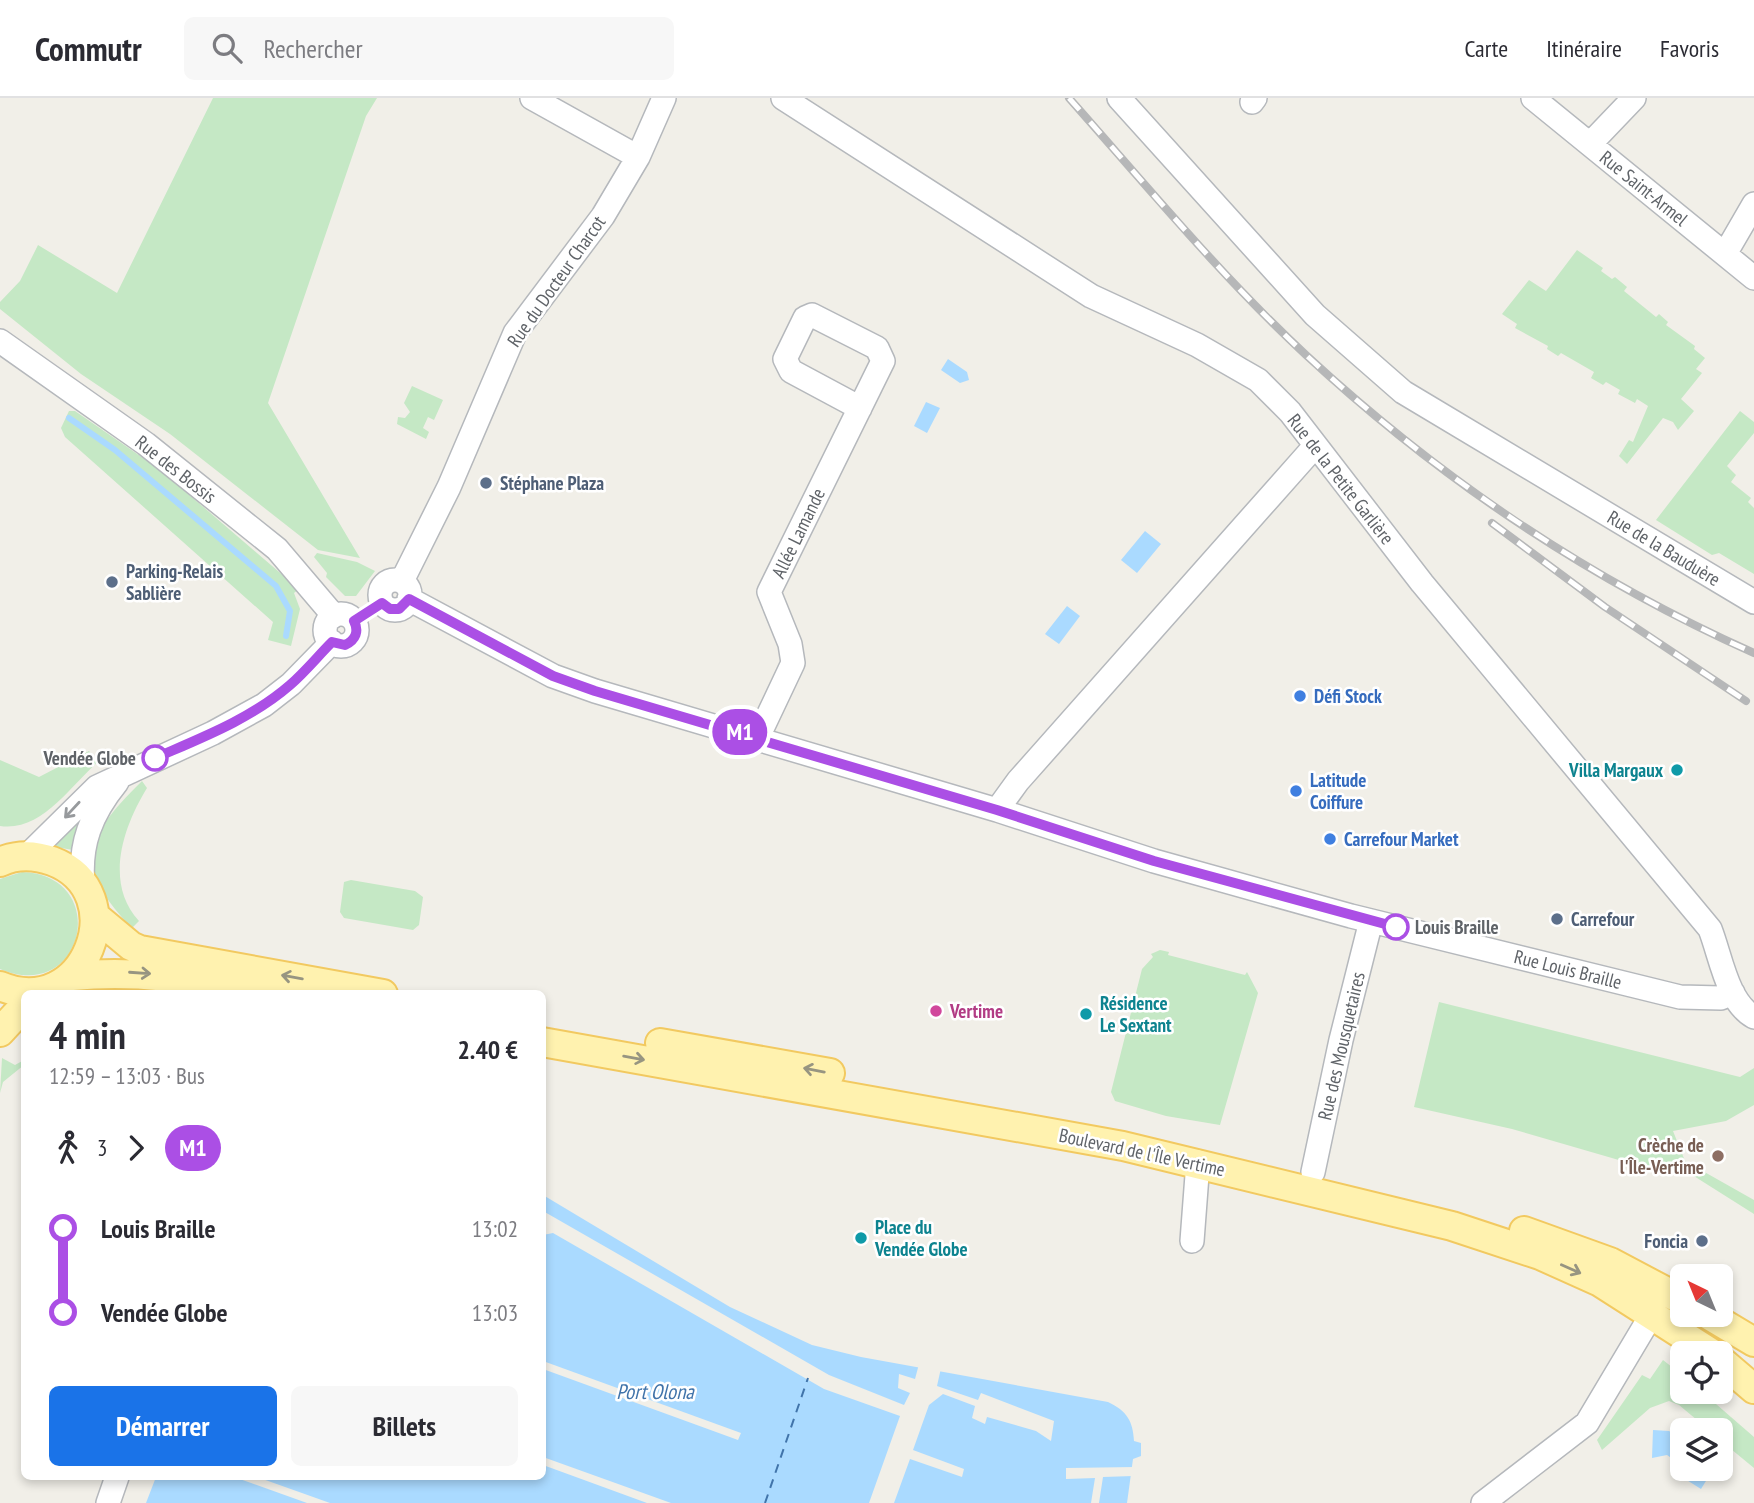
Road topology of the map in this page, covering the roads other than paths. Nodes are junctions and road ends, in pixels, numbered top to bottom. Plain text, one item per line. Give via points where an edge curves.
1 (532, 98) edge
2 (664, 98) edge
3 (783, 98) edge
4 (1119, 98) edge
5 (1533, 98) edge
6 (1634, 98) edge
7 (1590, 144) junction
8 (638, 157) junction
9 (1754, 204) edge
10 (1725, 254) junction
11 (1754, 278) edge
12 (0, 341) edge
13 (860, 408) dead end
14 (1315, 446) junction
15 (405, 590) junction
16 (1754, 602) edge
17 (344, 618) junction
18 (758, 737) junction
19 (124, 773) junction
20 (997, 810) junction
21 (8, 859) edge
22 (83, 885) junction
23 (95, 916) junction
24 (1371, 921) junction
25 (72, 976) junction
26 (0, 986) edge
27 (48, 990) edge
28 (235, 990) edge
29 (361, 990) edge
30 (21, 991) edge
31 (1742, 999) edge
32 (21, 1012) edge
33 (1754, 1017) edge
34 (546, 1024) edge
35 (0, 1032) edge
36 (546, 1043) edge
37 (1198, 1161) junction
38 (1313, 1172) junction
39 (1192, 1241) dead end
40 (1670, 1294) edge
41 (1652, 1314) junction
42 (1729, 1327) edge
43 (1692, 1341) edge
44 (1754, 1342) edge
45 (1733, 1371) edge
46 (1754, 1389) edge
47 (116, 1480) edge
48 (108, 1503) edge
49 (1483, 1503) edge

1 - 8 street
2 - 8 street, Rue du Docteur Charcot
3 - 14 street, Rue de la Petite Garlière via 1091,296 1243,370 1275,396
4 - 16 street, Rue de la Bauduère via 1307,306 1363,360 1434,413
5 - 7 street, Rue Saint-Armel
6 - 7 street
7 - 10 street, Rue Saint-Armel
8 - 15 street, Rue du Docteur Charcot via 603,216 515,333
9 - 10 street
10 - 11 street, Rue Saint-Armel
12 - 17 street, Rue des Bossis via 146,444 277,549
13 - 18 street, Allée Lamande via 769,592 793,663
14 - 20 street
14 - 31 street, Rue de la Petite Garlière via 1497,675 1710,929
15 - 17 street via 399,609 382,603
15 - 18 street, Rue Louis Braille via 553,676
17 - 19 street via 328,622 326,630 332,642 264,705
18 - 20 street, Rue Louis Braille
19 -> 21 street via 90,793
19 - 22 street via 86,833
20 - 24 street, Rue Louis Braille via 1154,861
21 - 22 main road via 59,864
22 - 23 main road
23 - 25 main road via 91,949
29 -> 23 main road via 140,950
24 - 31 street, Rue Louis Braille via 1680,997
24 - 38 street, Rue des Mousquetaires
25 - 27 main road
25 -> 28 main road via 172,975
26 - 30 main road
31 - 33 street, Rue de la Petite Garlière via 1745,1011
32 - 35 main road
38 -> 34 main road, Boulevard de l'Île Vertime via 1129,1129
36 -> 37 main road, Boulevard de l'Île Vertime
37 - 39 street
37 -> 41 main road, Boulevard de l'Île Vertime via 1452,1226 1539,1255
38 - 40 main road, Boulevard de l'Île Vertime via 1547,1238 1610,1262
41 - 43 main road, Boulevard de l'Île Vertime
41 - 49 street via 1587,1423
42 - 44 main road
45 - 46 main road
47 - 48 street

